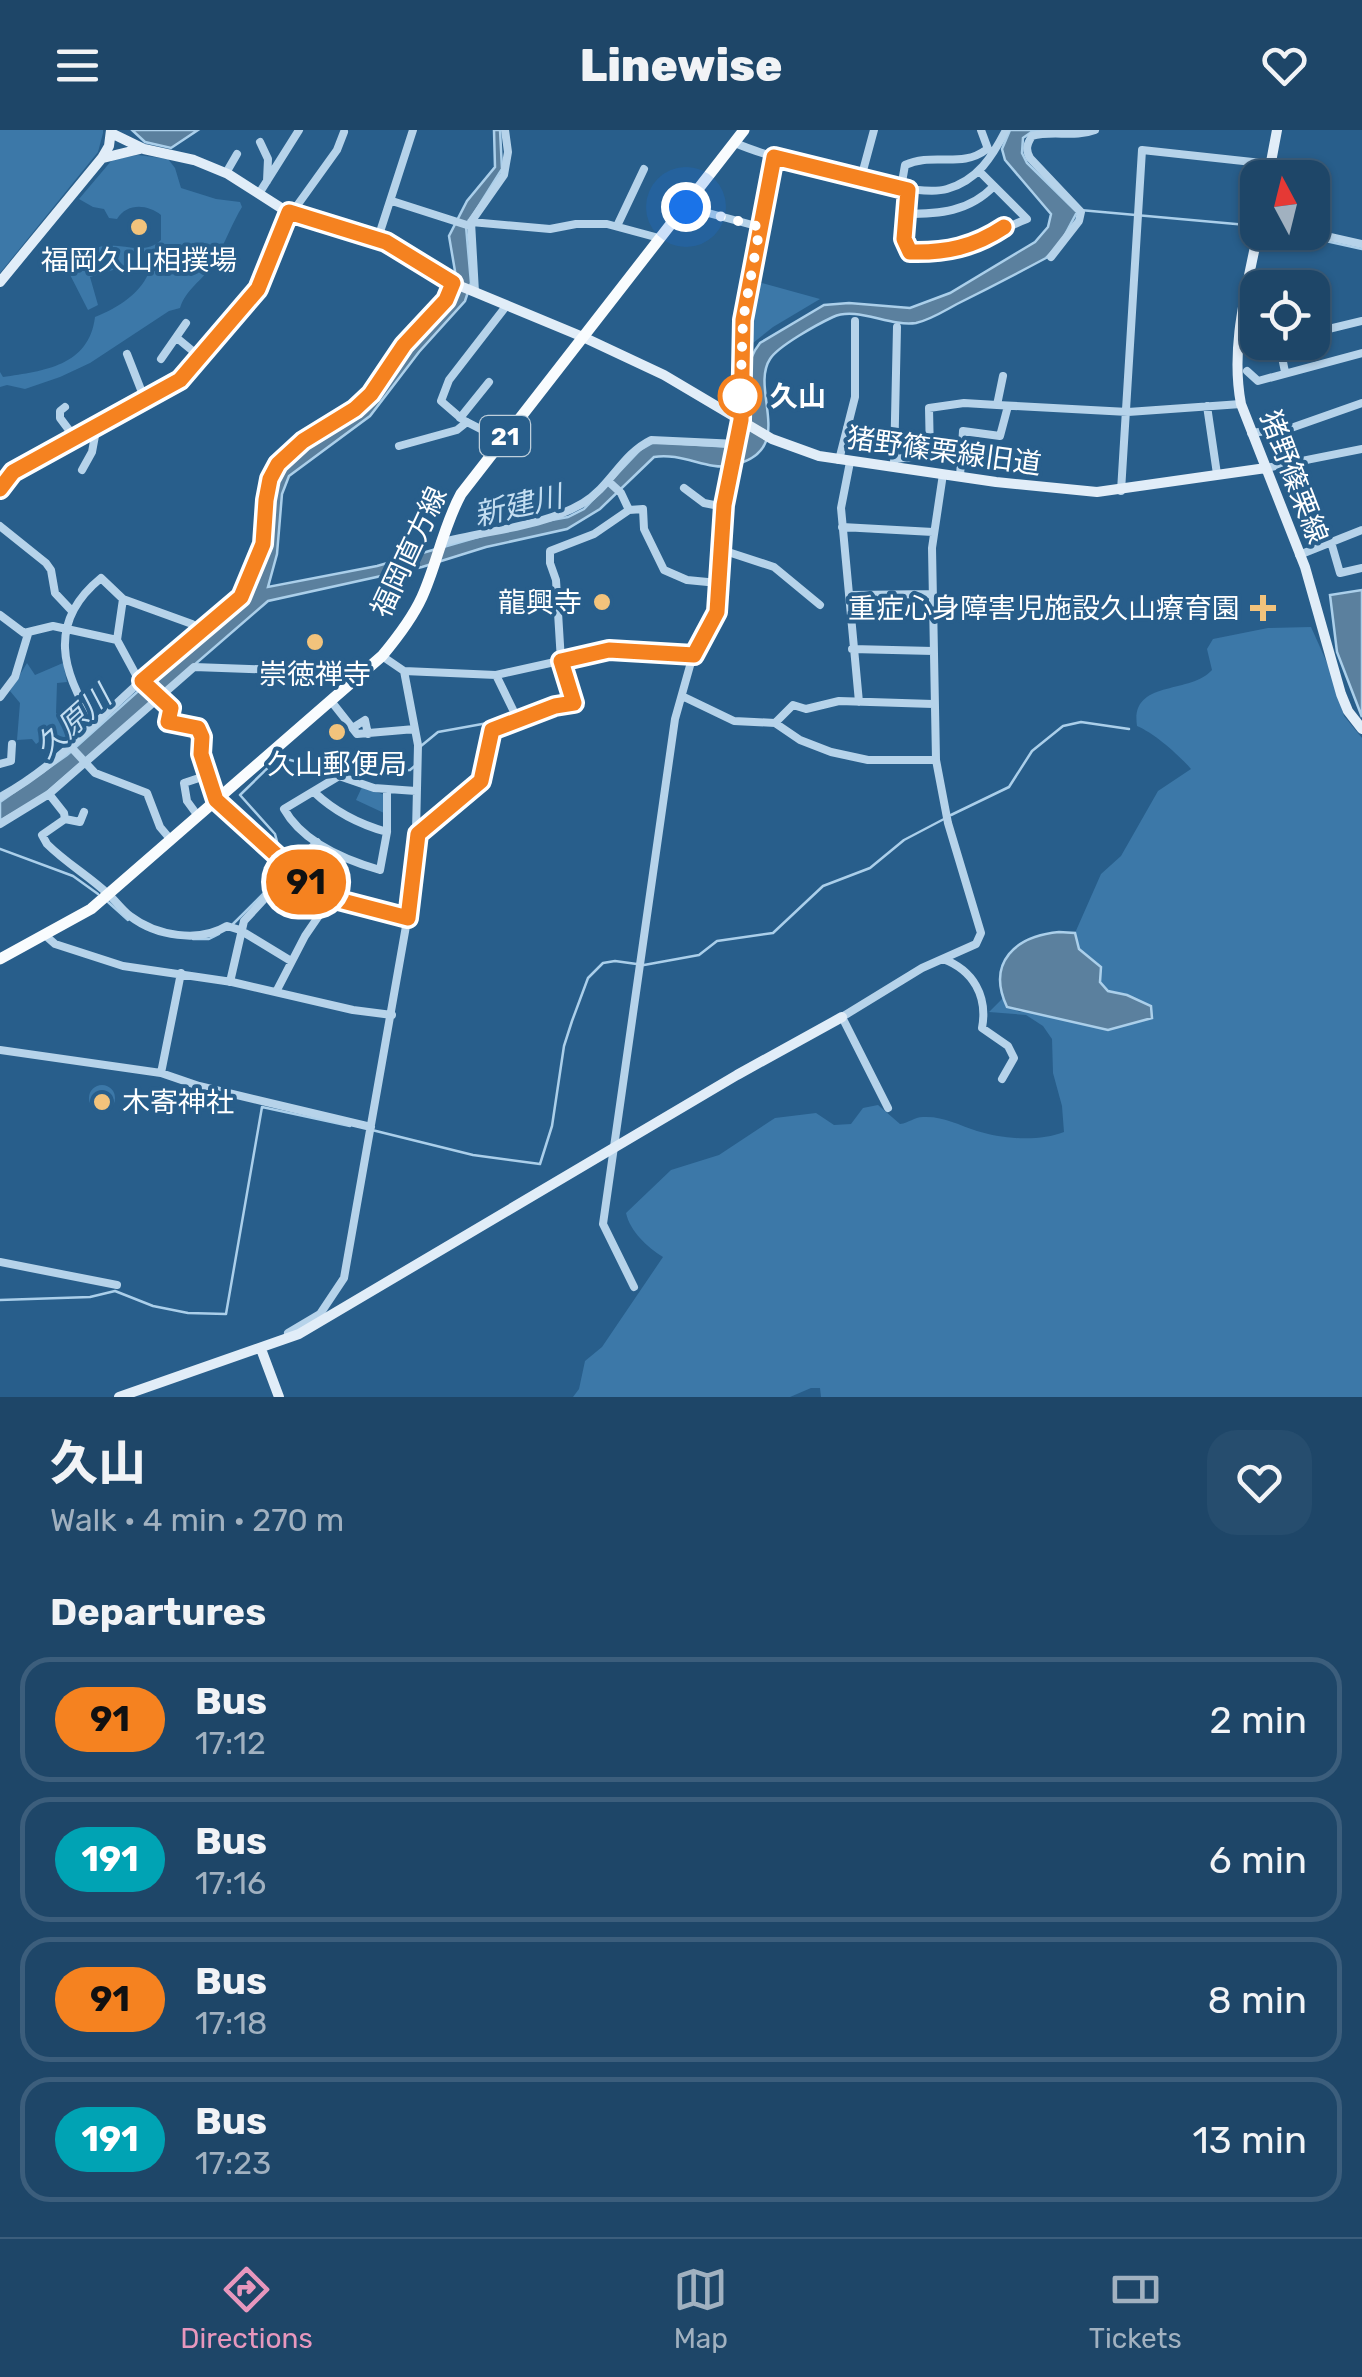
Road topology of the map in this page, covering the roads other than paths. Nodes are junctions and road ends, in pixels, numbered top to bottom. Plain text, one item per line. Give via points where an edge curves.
1 (299, 130) edge
2 (413, 130) edge
3 (505, 130) edge
4 (744, 130) edge
5 (874, 130) edge
6 (981, 130) edge
7 (1006, 130) edge
8 (1095, 130) edge
9 (1276, 130) edge
10 (111, 132) edge
11 (344, 132) edge
12 (260, 142) dead end
13 (735, 144) junction
14 (144, 149) junction
15 (990, 152) junction
16 (238, 154) dead end
17 (774, 157) junction
18 (102, 158) junction
19 (1272, 160) edge
20 (1240, 161) edge
21 (644, 169) dead end
22 (980, 171) junction
23 (226, 173) junction
24 (861, 178) junction
25 (267, 181) junction
26 (994, 186) junction
27 (904, 189) junction
28 (260, 192) junction
29 (392, 201) junction
30 (686, 207) junction
31 (290, 213) junction
32 (905, 214) junction
33 (470, 224) junction
34 (617, 226) junction
35 (760, 227) junction
36 (1330, 237) edge
37 (378, 238) junction
38 (660, 238) junction
39 (1362, 244) edge
40 (1255, 250) edge
41 (1052, 257) dead end
42 (0, 282) edge
43 (453, 283) junction
44 (472, 291) junction
45 (507, 305) junction
46 (855, 321) dead end
47 (186, 323) dead end
48 (1362, 323) edge
49 (897, 327) dead end
50 (1330, 329) edge
51 (582, 337) junction
52 (177, 338) junction
53 (1362, 353) edge
54 (127, 354) dead end
55 (200, 358) junction
56 (161, 359) dead end
57 (1283, 360) edge
58 (1246, 371) dead end
59 (1285, 372) junction
60 (1003, 376) dead end
61 (489, 382) dead end
62 (145, 400) junction
63 (114, 401) dead end
64 (1362, 403) edge
65 (1241, 404) junction
66 (997, 405) junction
67 (1008, 406) junction
68 (1207, 406) junction
69 (65, 407) dead end
70 (1128, 412) junction
71 (123, 413) junction
72 (464, 420) junction
73 (741, 420) junction
74 (97, 425) junction
75 (847, 428) junction
76 (895, 432) junction
77 (1251, 433) junction
78 (74, 438) junction
79 (502, 440) junction
80 (738, 444) junction
81 (400, 446) dead end
82 (1362, 449) edge
83 (845, 461) junction
84 (894, 464) junction
85 (1266, 468) junction
86 (82, 470) dead end
87 (943, 474) junction
88 (1217, 474) junction
89 (960, 476) junction
90 (608, 481) junction
91 (684, 488) dead end
92 (0, 489) edge
93 (1122, 491) junction
94 (724, 508) junction
95 (629, 510) junction
96 (0, 526) edge
97 (842, 527) junction
98 (1362, 530) edge
99 (933, 532) junction
100 (1331, 542) junction
101 (440, 544) junction
102 (722, 550) junction
103 (1299, 555) junction
104 (1362, 568) edge
105 (718, 584) junction
106 (851, 594) junction
107 (933, 594) junction
108 (123, 599) junction
109 (820, 604) dead end
110 (71, 610) junction
111 (0, 615) edge
112 (67, 628) junction
113 (28, 634) junction
114 (195, 637) junction
115 (118, 640) junction
116 (852, 649) junction
117 (933, 652) junction
118 (694, 655) junction
119 (382, 656) junction
120 (561, 661) junction
121 (404, 671) junction
122 (496, 675) junction
123 (142, 681) junction
124 (352, 683) junction
125 (682, 696) junction
126 (0, 697) edge
127 (158, 699) junction
128 (331, 701) junction
129 (859, 702) junction
130 (933, 704) junction
131 (518, 720) junction
132 (775, 723) junction
133 (94, 724) junction
134 (415, 729) junction
135 (1362, 729) edge
136 (12, 744) dead end
137 (70, 746) junction
138 (936, 760) junction
139 (0, 764) edge
140 (84, 764) junction
141 (208, 775) junction
142 (387, 790) junction
143 (416, 791) junction
144 (314, 792) junction
145 (49, 794) junction
146 (0, 797) edge
147 (216, 800) junction
148 (84, 812) dead end
149 (198, 816) junction
150 (64, 820) junction
151 (0, 824) edge
152 (386, 832) junction
153 (418, 834) junction
154 (171, 840) junction
155 (318, 842) junction
156 (293, 870) junction
157 (109, 894) junction
158 (331, 898) junction
159 (408, 918) junction
160 (240, 930) junction
161 (46, 936) junction
162 (943, 958) junction
163 (0, 959) edge
164 (291, 961) junction
165 (181, 973) junction
166 (230, 982) junction
167 (277, 990) junction
168 (392, 1015) junction
169 (842, 1016) junction
170 (0, 1050) edge
171 (161, 1073) junction
172 (1002, 1079) dead end
173 (888, 1108) dead end
174 (371, 1126) junction
175 (613, 1149) junction
176 (0, 1262) edge
177 (117, 1285) dead end
178 (634, 1287) dead end
179 (282, 1341) junction
180 (261, 1349) junction
181 (118, 1397) edge
182 (280, 1397) edge

1 - 25 street
2 - 29 street
3 - 33 street via 504,175
4 - 13 main road, 福岡直方線 / 21
5 - 24 street
6 - 15 street
7 - 15 street
8 - 41 street via 1042,133 1027,144 1030,158 1081,212
9 - 19 street
10 - 14 street
10 - 18 street
11 - 31 street
12 - 25 street
13 - 17 street
13 - 30 main road, 福岡直方線 / 21
14 - 18 street
14 - 23 street, 猪野篠栗線旧道
15 - 22 street
15 - 27 street via 963,161 914,161 905,165
16 - 23 street
17 - 24 street
17 - 35 street
18 - 42 street
20 - 70 street via 1142,150
21 - 34 street
22 - 26 street
22 - 27 street via 946,190
23 - 28 street, 猪野篠栗線旧道
24 - 27 street
25 - 28 street
26 - 32 street via 951,212
26 - 32 street via 1027,220 982,242 910,252
27 - 32 street
28 - 31 street, 猪野篠栗線旧道
29 - 33 street
29 - 37 street
30 - 35 street
30 - 38 main road, 福岡直方線 / 21
31 - 37 street, 猪野篠栗線旧道
31 - 55 street via 258,289
33 - 34 street
33 - 44 street
34 - 38 street
35 - 73 street via 743,320
36 - 39 street
37 - 43 street, 猪野篠栗線旧道
38 - 51 main road, 福岡直方線 / 21
40 - 65 street, 猪野篠栗線 via 1238,347
43 - 44 street, 猪野篠栗線旧道
43 - 114 street via 371,394 278,464 250,580 241,597
44 - 45 street, 猪野篠栗線旧道
45 - 51 street, 猪野篠栗線旧道
45 - 72 street via 449,380 442,400
46 - 75 street
47 - 52 street
48 - 50 street
49 - 76 street
51 - 73 street, 猪野篠栗線旧道
51 - 79 main road, 福岡直方線 / 21
52 - 55 street
52 - 56 street
53 - 59 street
54 - 62 street
55 - 62 street via 180,380
57 - 59 street
58 - 59 street via 1258,381
60 - 66 street
61 - 72 street
62 - 71 street
63 - 71 street
64 - 77 street via 1291,428
65 - 68 street
65 - 77 street, 猪野篠栗線
66 - 67 street
66 - 84 street via 929,408 930,454
67 - 70 street
67 - 89 street via 1000,436 963,431
68 - 70 street
68 - 88 street
69 - 78 street via 60,418
70 - 93 street
71 - 74 street
72 - 79 street
72 - 81 street via 456,430
73 - 80 street
73 - 83 street, 猪野篠栗線旧道 via 798,450
74 - 78 street
74 - 86 street
75 - 76 street
75 - 83 street
76 - 84 street
77 - 85 street, 猪野篠栗線
78 - 92 street via 13,472
79 - 101 main road, 福岡直方線 / 21 via 461,494
80 - 90 street via 652,440
80 - 94 street
82 - 85 street
83 - 84 street, 猪野篠栗線旧道
83 - 97 street
84 - 87 street, 猪野篠栗線旧道
85 - 88 street, 猪野篠栗線旧道
85 - 103 street, 猪野篠栗線
87 - 89 street, 猪野篠栗線旧道
87 - 99 street
88 - 93 street, 猪野篠栗線旧道
89 - 93 street, 猪野篠栗線旧道
90 - 95 street
90 - 101 street via 586,502 556,516
91 - 94 street
94 - 102 street
95 - 105 street via 643,510 644,530 664,570
95 - 120 street via 594,534 550,551
96 - 110 street via 46,563 54,593
97 - 99 street
97 - 106 street
98 - 100 street
99 - 107 street
100 - 103 street
100 - 104 street via 1340,573
101 - 119 main road, 福岡直方線 / 21 via 412,615
102 - 105 street
102 - 109 street via 774,567
103 - 135 street, 猪野篠栗線 via 1341,694
105 - 118 street via 716,615
106 - 107 street
106 - 116 street
107 - 117 street
108 - 110 street via 101,578
108 - 114 street via 192,624
108 - 115 street
110 - 112 street
111 - 113 street
112 - 113 street
112 - 115 street
112 - 133 street via 71,684
113 - 126 street via 16,677
114 - 123 street
115 - 123 street
116 - 117 street
116 - 129 street
117 - 130 street
118 - 120 street via 609,650
118 - 125 street
119 - 121 street
119 - 124 main road, 福岡直方線 / 21
120 - 122 street
120 - 131 street via 574,703
121 - 122 street
121 - 134 street
122 - 131 street
123 - 127 street
123 - 133 street
124 - 127 street via 310,671 194,668
124 - 128 main road, 福岡直方線 / 21
125 - 132 street via 734,720
125 - 175 street
127 - 140 street
127 - 141 street via 171,708 168,722 198,728
128 - 134 street via 358,734
128 - 147 main road, 福岡直方線 / 21
129 - 130 street
129 - 132 street via 792,705
130 - 138 street
131 - 153 street via 492,730 481,781
132 - 138 street via 831,752 868,760
133 - 137 street
134 - 143 street
136 - 139 street via 11,762
137 - 140 street
137 - 146 street
138 - 162 street via 982,932 976,944
140 - 145 street
140 - 154 street via 147,793
141 - 147 street
141 - 149 street via 184,783
142 - 143 street
142 - 144 street via 344,776
142 - 152 street
143 - 153 street
144 - 152 street via 330,808
144 - 155 street via 284,809
145 - 150 street
145 - 151 street
147 - 149 main road, 福岡直方線 / 21
147 - 156 street
148 - 150 street via 80,822
149 - 154 main road, 福岡直方線 / 21
150 - 157 street via 42,835 47,844
152 - 155 street via 380,870
153 - 159 street
154 - 157 main road, 福岡直方線 / 21
155 - 156 street
156 - 158 street
156 - 160 street
157 - 160 street via 132,918 172,933
157 - 161 main road, 福岡直方線 / 21
158 - 159 street
158 - 164 street
159 - 168 street
160 - 164 street
160 - 166 street
161 - 163 main road, 福岡直方線 / 21
161 - 165 street via 123,966
162 - 169 street
162 - 172 street via 970,972 986,1009 982,1028 1014,1058
164 - 167 street
165 - 166 street
165 - 171 street
166 - 167 street
167 - 168 street
168 - 174 street
169 - 173 street
169 - 175 street
170 - 171 street
171 - 174 street
174 - 179 street via 344,1278 320,1314
175 - 178 street via 603,1224
175 - 179 street
176 - 177 street
179 - 180 street
180 - 181 street
180 - 182 street

